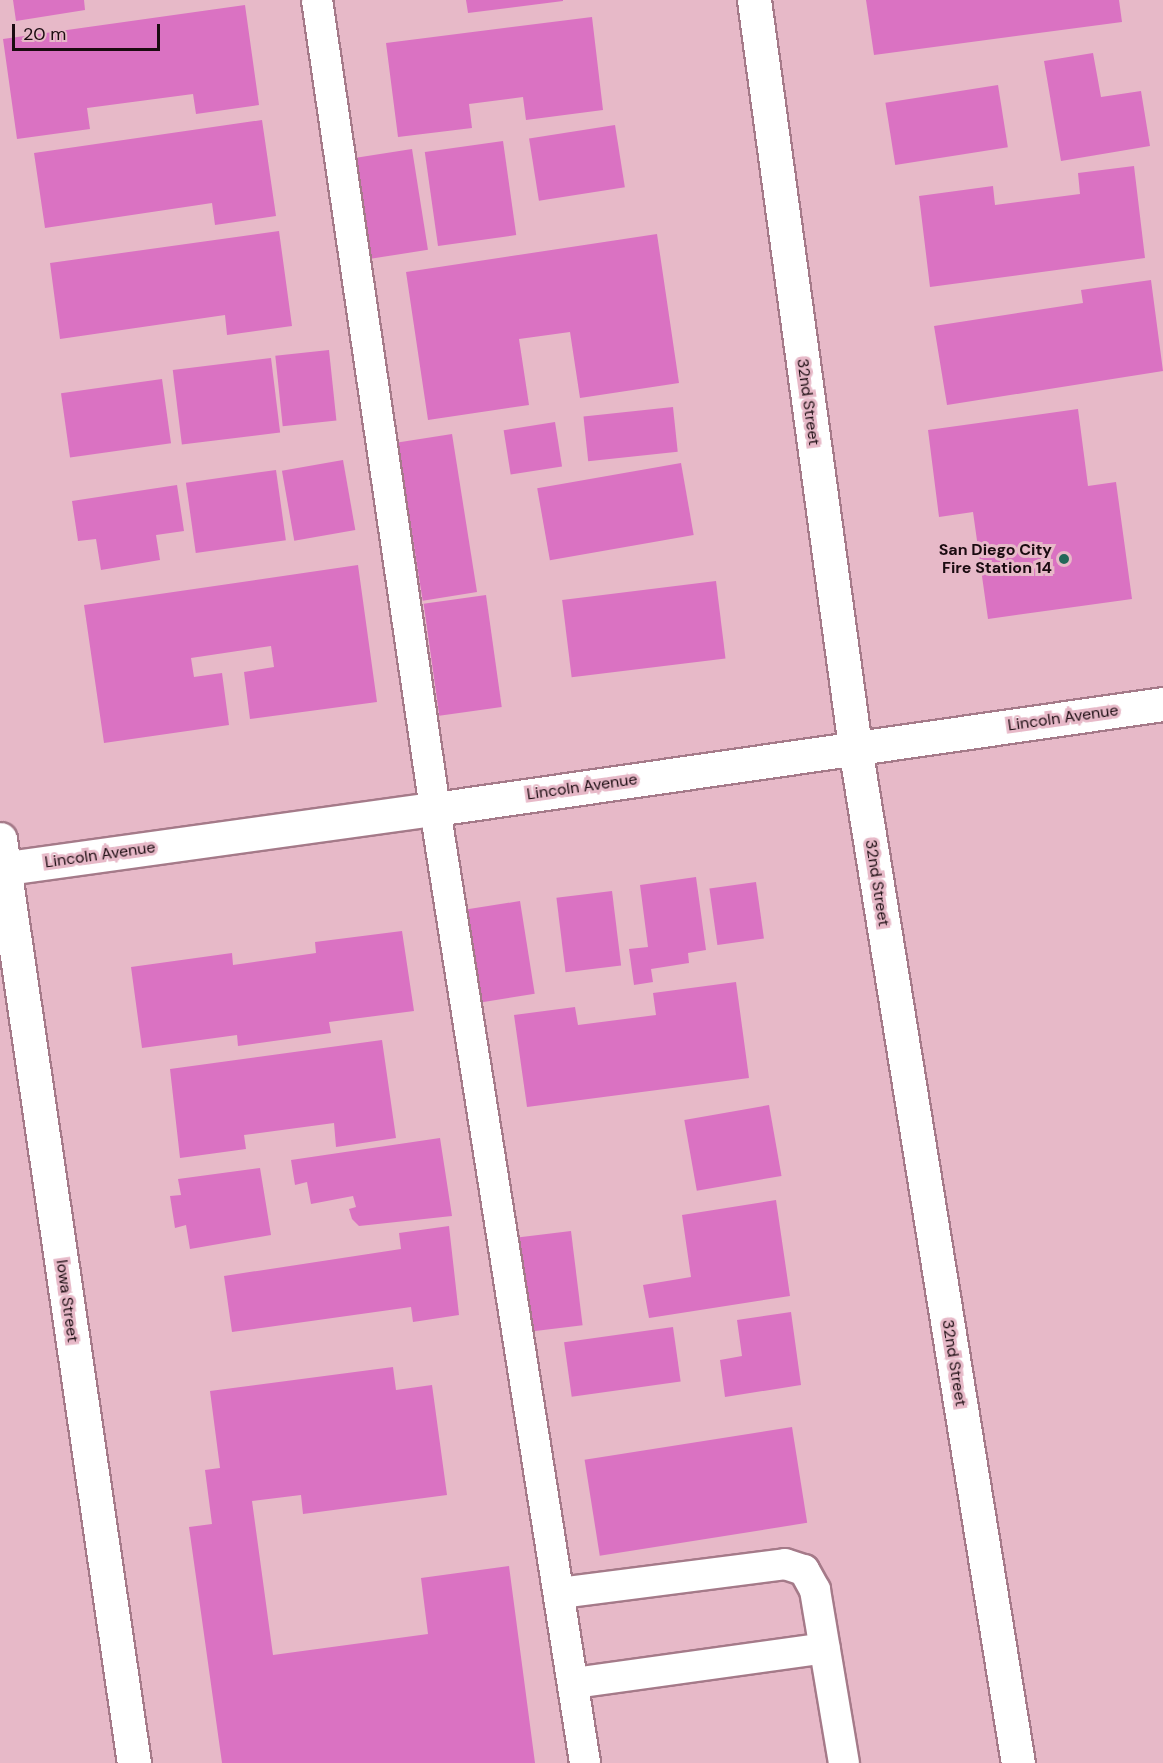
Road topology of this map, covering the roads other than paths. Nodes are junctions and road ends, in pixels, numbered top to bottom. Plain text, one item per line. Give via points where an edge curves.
1 (316, 0) edge
2 (754, 0) edge
3 (1163, 704) edge
4 (855, 747) junction
5 (435, 809) junction
6 (1, 859) edge
7 (560, 1593) junction
8 (825, 1648) junction
9 (574, 1683) junction
10 (134, 1763) edge
11 (585, 1763) edge
12 (844, 1763) edge
13 (1017, 1763) edge

1 - 5 lane
2 - 4 street, 32nd Street
3 - 4 street, Lincoln Avenue
4 - 5 street, Lincoln Avenue
4 - 13 street, 32nd Street
5 - 6 street, Lincoln Avenue
5 - 7 lane
6 - 10 street, Iowa Street
7 - 8 lane via 785,1564 804,1570 816,1590
7 - 9 lane
8 - 9 lane
8 - 12 lane
9 - 11 lane

